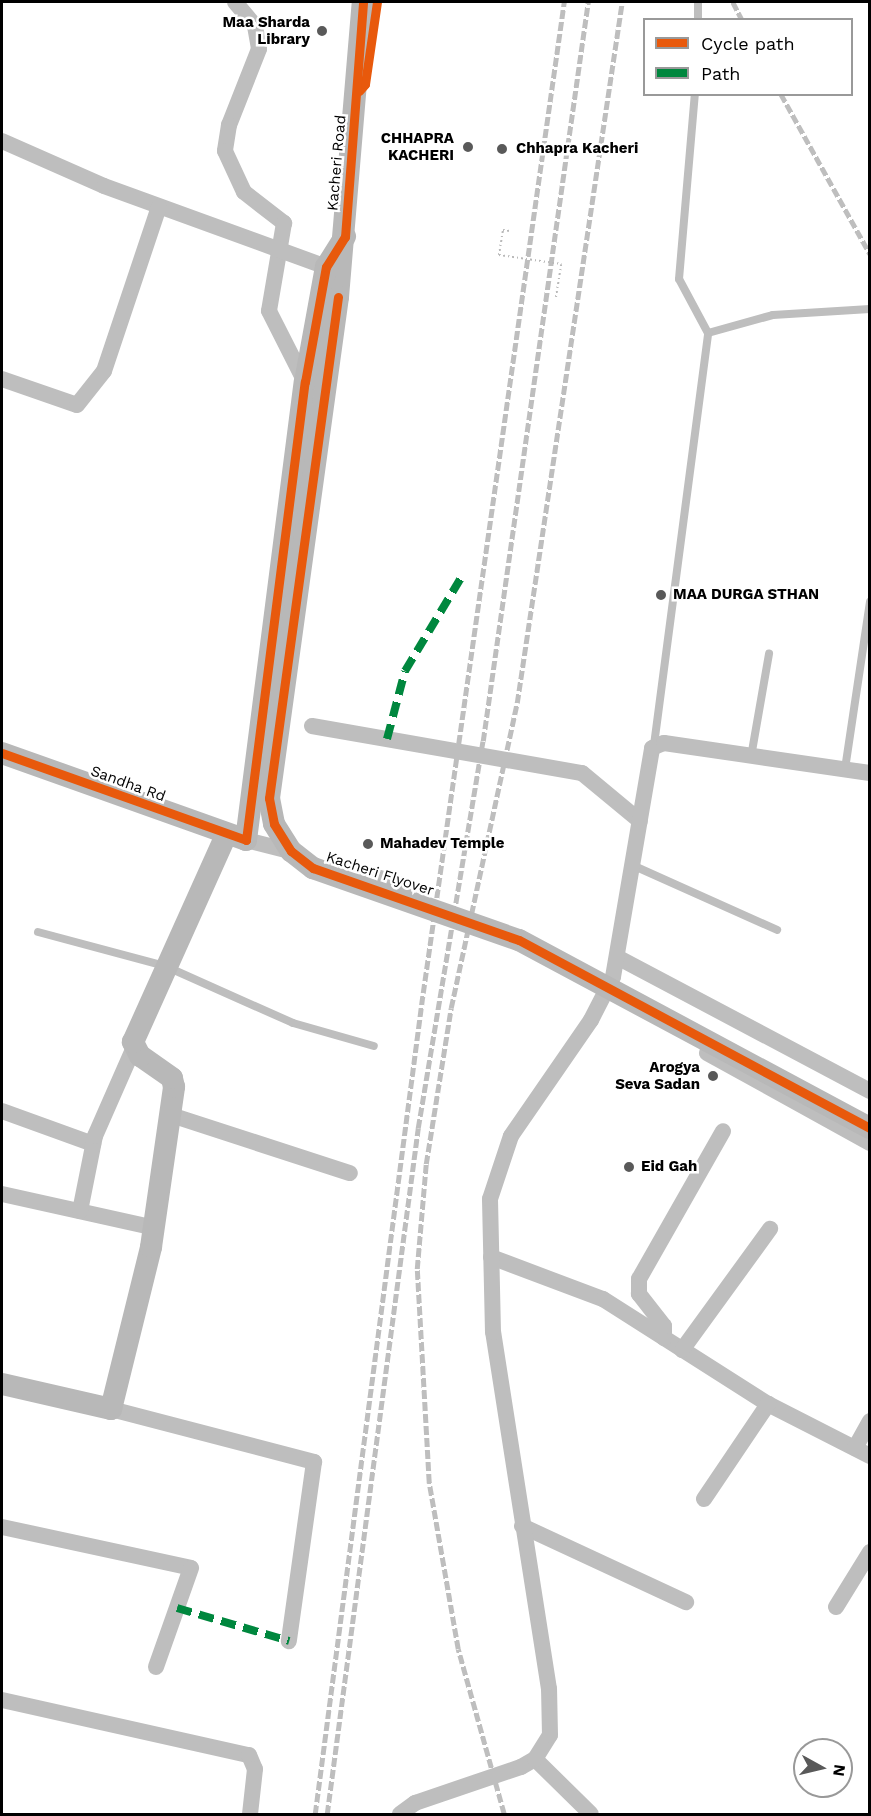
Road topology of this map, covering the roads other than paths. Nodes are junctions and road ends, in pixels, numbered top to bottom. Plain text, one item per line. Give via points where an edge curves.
1 (234, 2) edge
2 (363, 2) edge
3 (377, 2) edge
4 (698, 2) edge
5 (698, 18) edge
6 (359, 91) junction
7 (695, 96) edge
8 (2, 141) edge
9 (159, 207) junction
10 (345, 237) junction
11 (281, 254) junction
12 (326, 267) junction
13 (338, 297) joint
14 (870, 309) edge
15 (708, 333) junction
16 (2, 379) edge
17 (305, 382) junction
18 (870, 602) edge
19 (769, 654) dead end
20 (312, 726) dead end
21 (654, 745) junction
22 (2, 753) edge
23 (751, 757) junction
24 (845, 769) junction
25 (870, 773) edge
26 (640, 821) junction
27 (236, 837) junction
28 (632, 866) junction
29 (410, 887) dead end
30 (777, 930) dead end
31 (38, 932) dead end
32 (617, 957) junction
33 (165, 966) junction
34 (604, 994) junction
35 (374, 1046) dead end
36 (134, 1047) junction
37 (870, 1091) edge
38 (2, 1112) edge
39 (171, 1115) junction
40 (870, 1128) edge
41 (723, 1131) dead end
42 (870, 1143) edge
43 (93, 1144) junction
44 (350, 1173) dead end
45 (2, 1194) edge
46 (80, 1211) junction
47 (155, 1228) junction
48 (770, 1229) dead end
49 (491, 1257) junction
50 (664, 1338) junction
51 (682, 1350) junction
52 (2, 1384) edge
53 (768, 1404) junction
54 (111, 1408) junction
55 (870, 1421) edge
56 (862, 1452) edge
57 (704, 1499) dead end
58 (522, 1526) junction
59 (2, 1527) edge
60 (870, 1552) edge
61 (686, 1602) dead end
62 (836, 1607) dead end
63 (289, 1641) dead end
64 (156, 1667) dead end
65 (2, 1700) edge
66 (535, 1759) junction
67 (249, 1815) edge
68 (400, 1815) edge
69 (591, 1815) edge

1 - 11 street via 255,26 259,50 229,125 225,152 244,192 284,223
2 - 6 main road, Kacheri Road via 354,81
3 - 6 main road, Kacheri Road via 365,84
4 - 5 lane
6 - 10 main road, Kacheri Road
7 - 15 lane via 679,279
8 - 9 street
9 - 11 street
9 - 16 street via 104,371 77,405
10 - 12 main road
10 - 13 main road, Kacheri Road
11 - 12 street
11 - 17 street via 268,310
12 - 17 main road
13 - 40 main road, Kacheri Flyover, bridge via 272,775 274,824 285,842 314,868 464,918 607,982
14 - 15 lane via 773,315
15 - 21 lane
17 - 27 main road
18 - 24 lane
19 - 23 lane
20 - 26 street via 582,773
21 - 23 street
21 - 26 street
22 - 27 main road, Sandha Rd
23 - 24 street
24 - 25 street
26 - 28 street
27 - 29 street
27 - 33 main road
28 - 30 lane
28 - 32 street
31 - 33 lane
32 - 34 street
32 - 37 street
33 - 35 lane via 292,1023
33 - 36 main road
34 - 42 street
34 - 49 street via 501,1157 490,1199
36 - 39 main road via 172,1078
36 - 43 street
38 - 43 street
39 - 44 street
39 - 47 main road
41 - 50 street via 639,1279 639,1294 664,1326
43 - 46 street
45 - 46 street
46 - 47 street
47 - 54 main road
48 - 51 street
49 - 50 street via 603,1299
49 - 58 street via 493,1332
50 - 51 street
51 - 53 street
52 - 54 main road
53 - 56 street
53 - 57 street
54 - 63 street via 314,1462
55 - 56 street
58 - 61 street
58 - 66 street via 551,1714 549,1735
59 - 64 street via 191,1568
60 - 62 street
65 - 67 street via 249,1755 255,1768
66 - 68 street via 492,1781 415,1803
66 - 69 street

